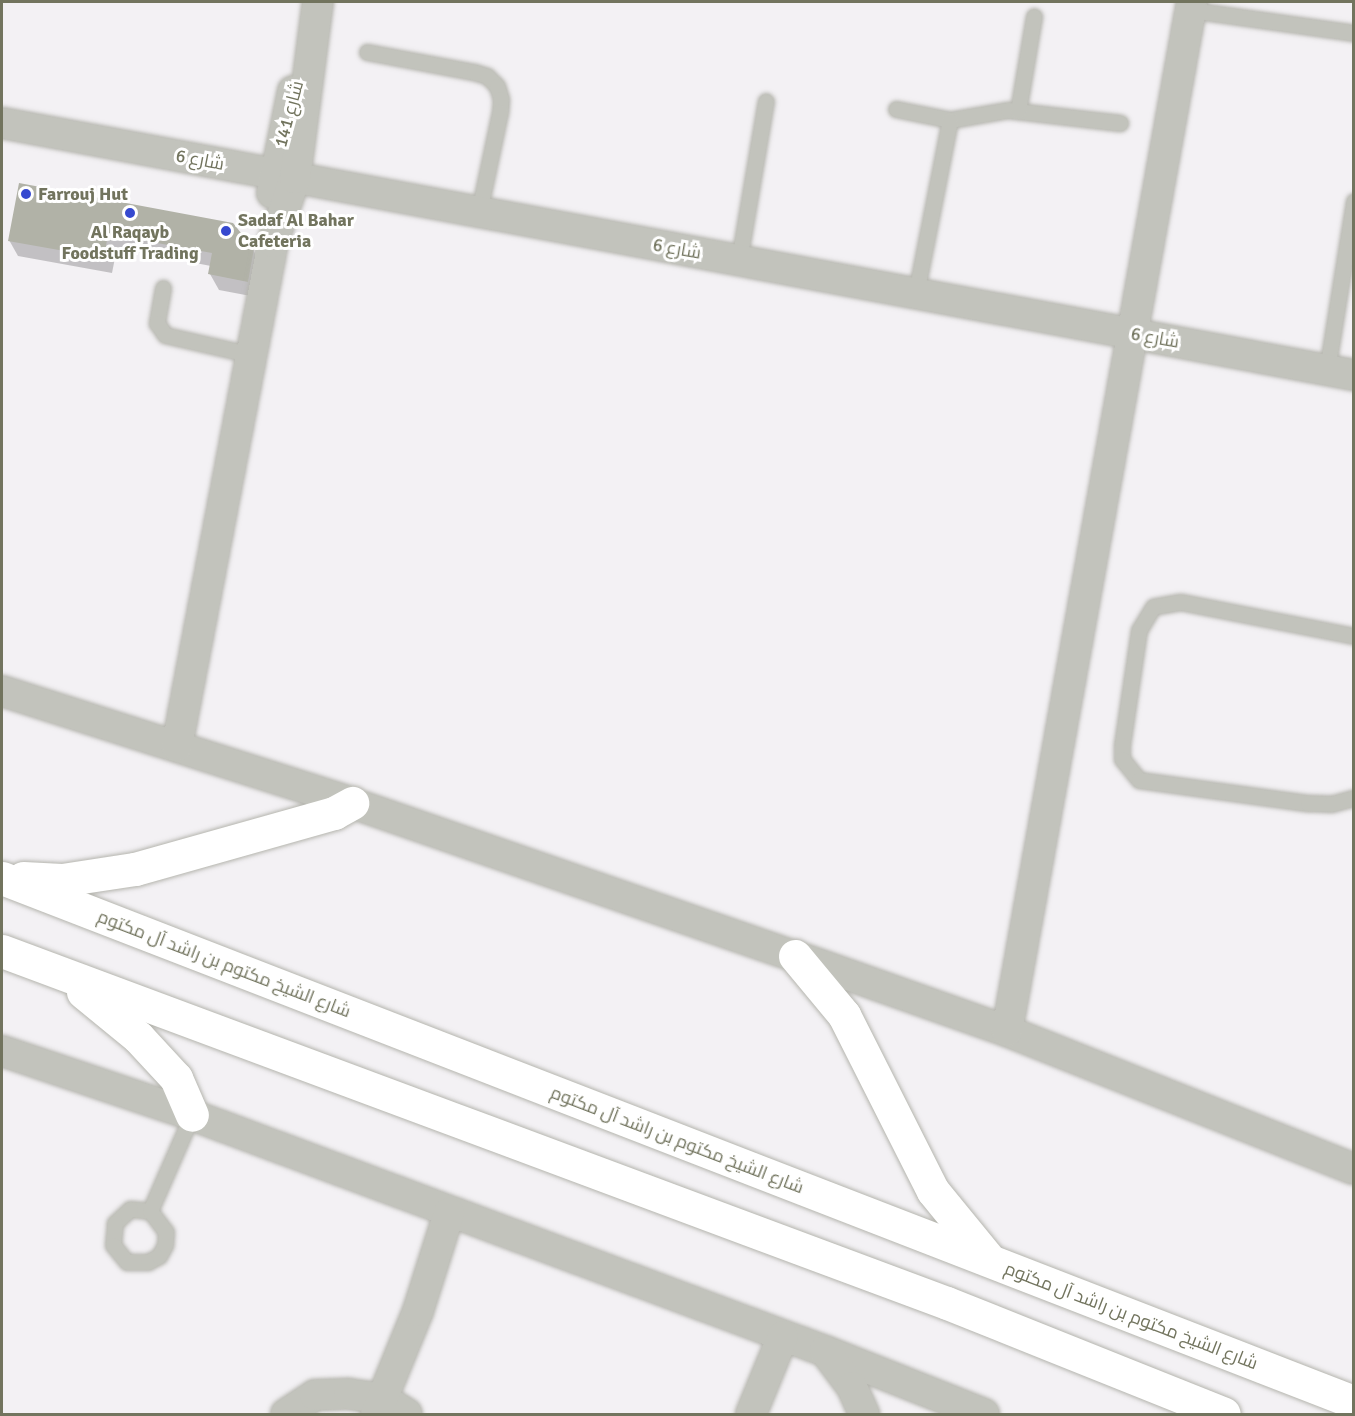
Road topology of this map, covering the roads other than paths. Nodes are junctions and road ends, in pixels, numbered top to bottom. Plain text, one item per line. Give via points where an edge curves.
1 (318, 2) edge
2 (1192, 6) edge
3 (1034, 16) dead end
4 (1353, 33) edge
5 (367, 52) dead end
6 (766, 101) dead end
7 (896, 110) dead end
8 (1018, 111) junction
9 (950, 120) junction
10 (2, 123) edge
11 (1120, 123) dead end
12 (285, 176) junction
13 (1353, 201) edge
14 (479, 212) junction
15 (739, 260) junction
16 (163, 288) dead end
17 (916, 293) junction
18 (1133, 334) junction
19 (252, 355) junction
20 (1340, 372) edge
21 (1353, 636) edge
22 (2, 691) edge
23 (177, 746) junction
24 (1353, 798) edge
25 (352, 803) junction
26 (2, 877) edge
27 (2, 951) edge
28 (795, 956) junction
29 (49, 969) junction
30 (1007, 1031) junction
31 (2, 1051) edge
32 (192, 1115) junction
33 (1353, 1169) edge
34 (150, 1211) dead end
35 (449, 1213) junction
36 (992, 1262) junction
37 (783, 1336) junction
38 (825, 1351) junction
39 (1353, 1402) edge
40 (389, 1409) edge
41 (286, 1414) edge
42 (751, 1414) edge
43 (864, 1414) edge
44 (984, 1414) edge
45 (1224, 1414) edge

1 - 12 street, شارع 141 via 309,55 306,113
2 - 4 lane
2 - 18 street
3 - 8 lane
5 - 14 lane via 474,72 487,76 497,86 500,112
6 - 15 lane
7 - 9 lane
8 - 9 lane
8 - 11 lane
9 - 17 lane
10 - 12 street, شارع 6
12 - 14 street, شارع 6
12 - 19 street, شارع 141
13 - 20 lane
14 - 15 street, شارع 6
15 - 17 street, شارع 6
16 - 19 lane via 157,323 165,335
17 - 18 street, شارع 6
18 - 20 street, شارع 6
18 - 30 street
19 - 23 street, شارع 141
21 - 24 lane via 1180,603 1153,607 1139,630 1122,745 1122,759 1139,780 1308,803 1331,804
22 - 23 street
23 - 25 street
25 - 26 main road via 334,813 135,869 62,880
25 - 28 street
26 - 36 main road, شارع الشيخ مكتوم بن راشد آل مكتوم
27 - 29 main road
28 - 30 street
28 - 36 main road via 844,1015 933,1191
29 - 32 main road via 138,1037 176,1078
29 - 45 main road via 947,1303
30 - 33 street
31 - 32 street
32 - 34 lane
32 - 35 street
35 - 37 street
35 - 40 street
36 - 39 main road, شارع الشيخ مكتوم بن راشد آل مكتوم
37 - 38 street
37 - 42 street
38 - 43 street via 852,1387
38 - 44 street
40 - 41 street via 349,1394 315,1395

